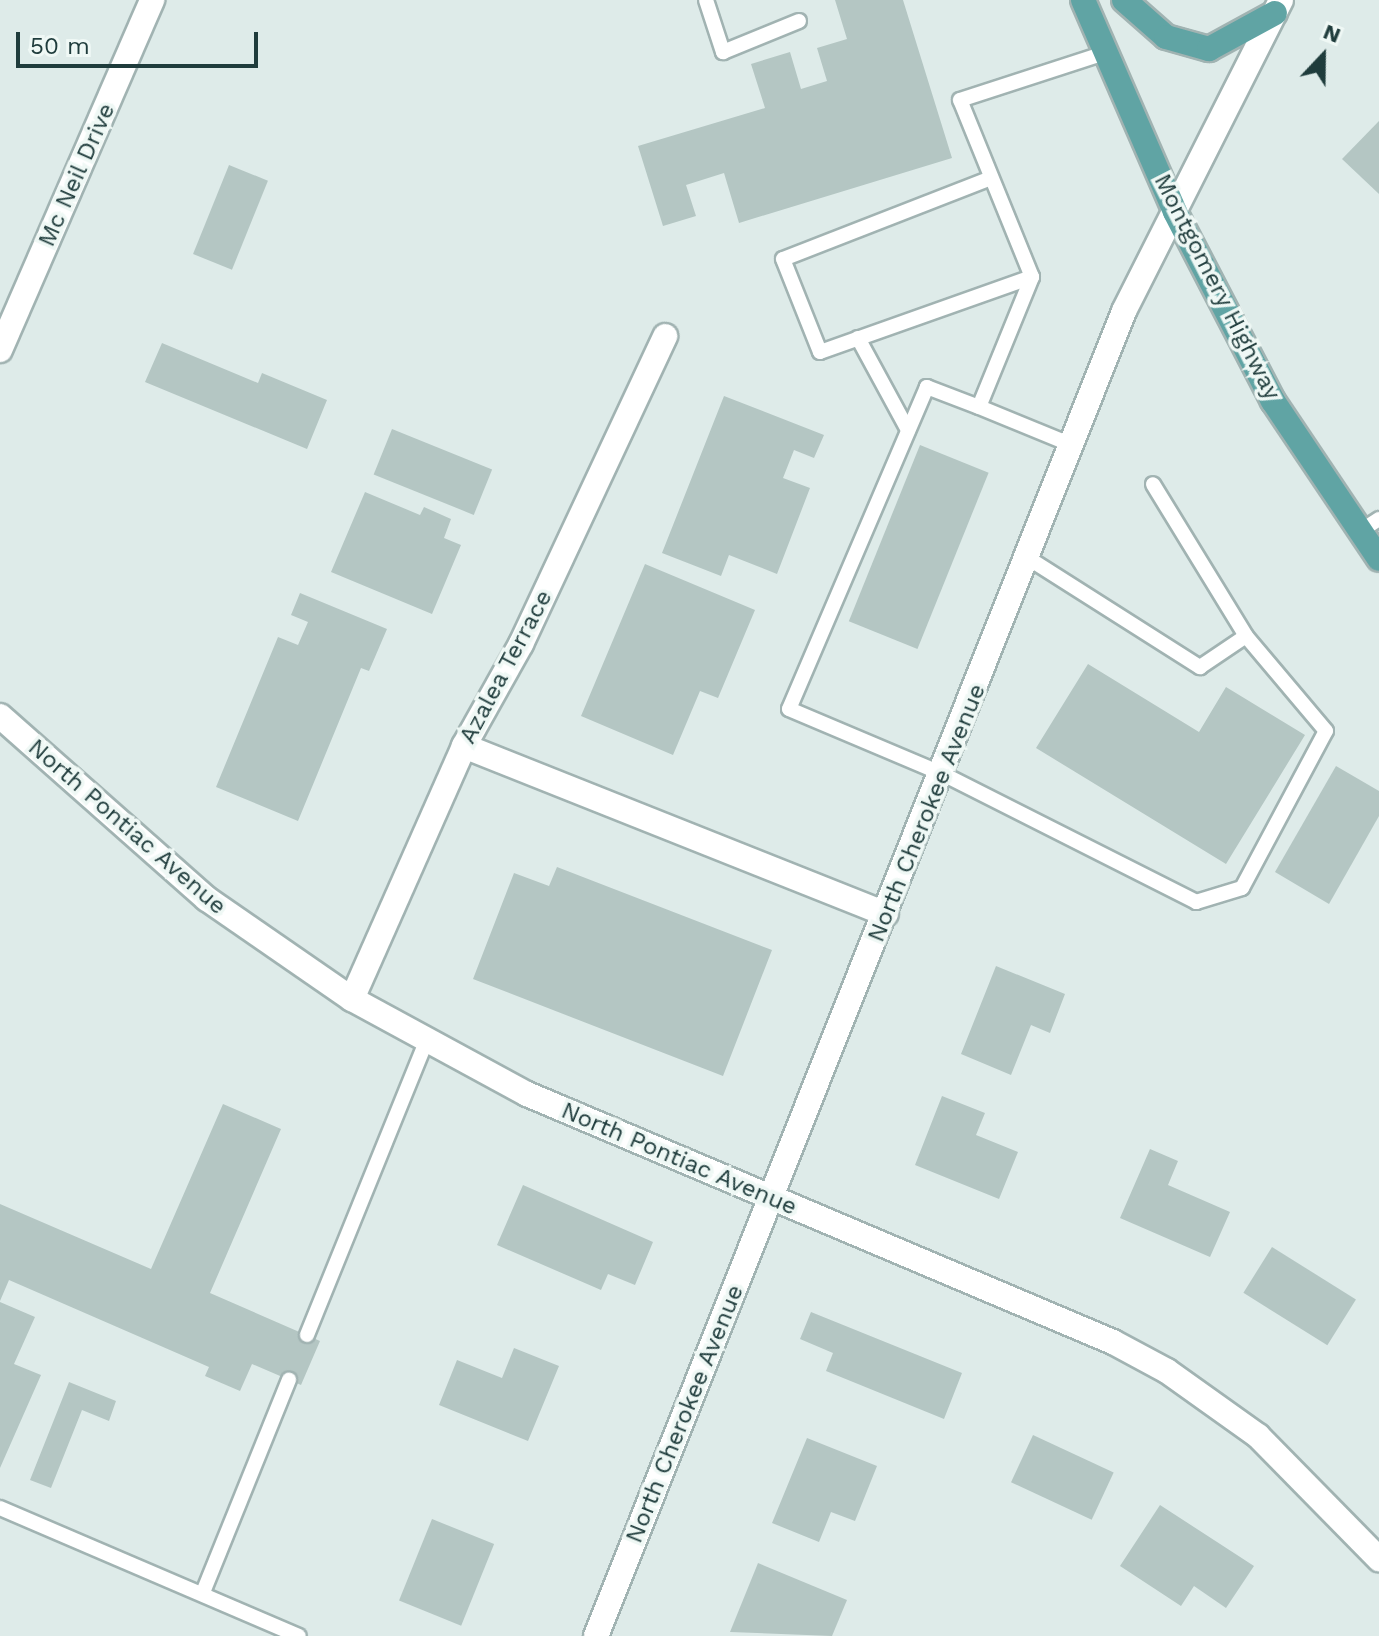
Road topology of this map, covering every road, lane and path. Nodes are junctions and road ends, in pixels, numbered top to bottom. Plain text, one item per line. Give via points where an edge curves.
1 (152, 0) edge
2 (706, 0) edge
3 (1083, 0) edge
4 (1124, 0) edge
5 (1278, 7) edge
6 (799, 21) dead end
7 (1105, 53) junction
8 (991, 178) junction
9 (1175, 212) junction
10 (1032, 277) junction
11 (665, 336) dead end
12 (858, 338) junction
13 (0, 350) edge
14 (979, 407) junction
15 (908, 430) junction
16 (1072, 445) junction
17 (1153, 484) dead end
18 (1369, 526) edge
19 (1028, 558) junction
20 (1379, 559) edge
21 (1246, 636) junction
22 (0, 716) edge
23 (464, 746) junction
24 (943, 774) junction
25 (886, 914) junction
26 (352, 999) junction
27 (426, 1042) junction
28 (773, 1199) junction
29 (307, 1335) dead end
30 (289, 1380) dead end
31 (0, 1508) edge
32 (1379, 1559) edge
33 (204, 1590) junction
34 (299, 1636) edge
35 (596, 1636) edge

1 - 13 street, Mc Neil Drive
2 - 6 lane via 723,52
3 - 7 main road, Montgomery Highway
4 - 5 main road via 1166,37 1209,49
5 - 9 street, North Cherokee Avenue
7 - 8 lane via 960,100
7 - 9 main road, Montgomery Highway
8 - 10 lane
8 - 12 lane via 783,259 820,352
9 - 16 street, North Cherokee Avenue via 1124,311
9 - 18 main road, Montgomery Highway via 1273,401
10 - 12 lane
10 - 14 lane
11 - 23 street, Azalea Terrace via 521,644
12 - 15 lane
14 - 15 lane via 927,387
14 - 16 lane
15 - 24 lane via 789,709
16 - 19 street, North Cherokee Avenue
17 - 21 lane
18 - 20 main road, Montgomery Highway
19 - 21 lane via 1200,667
19 - 24 street, North Cherokee Avenue
21 - 24 lane via 1326,731 1242,888 1226,897 1196,902
22 - 26 street, North Pontiac Avenue via 207,899
23 - 25 street
23 - 26 street, Azalea Terrace
24 - 25 street, North Cherokee Avenue
25 - 28 street, North Cherokee Avenue
26 - 27 street, North Pontiac Avenue
27 - 28 street, North Pontiac Avenue via 527,1094
27 - 29 lane
28 - 32 street, North Pontiac Avenue via 1167,1371 1258,1436
28 - 35 street, North Cherokee Avenue
30 - 33 lane
31 - 33 lane
33 - 34 lane

